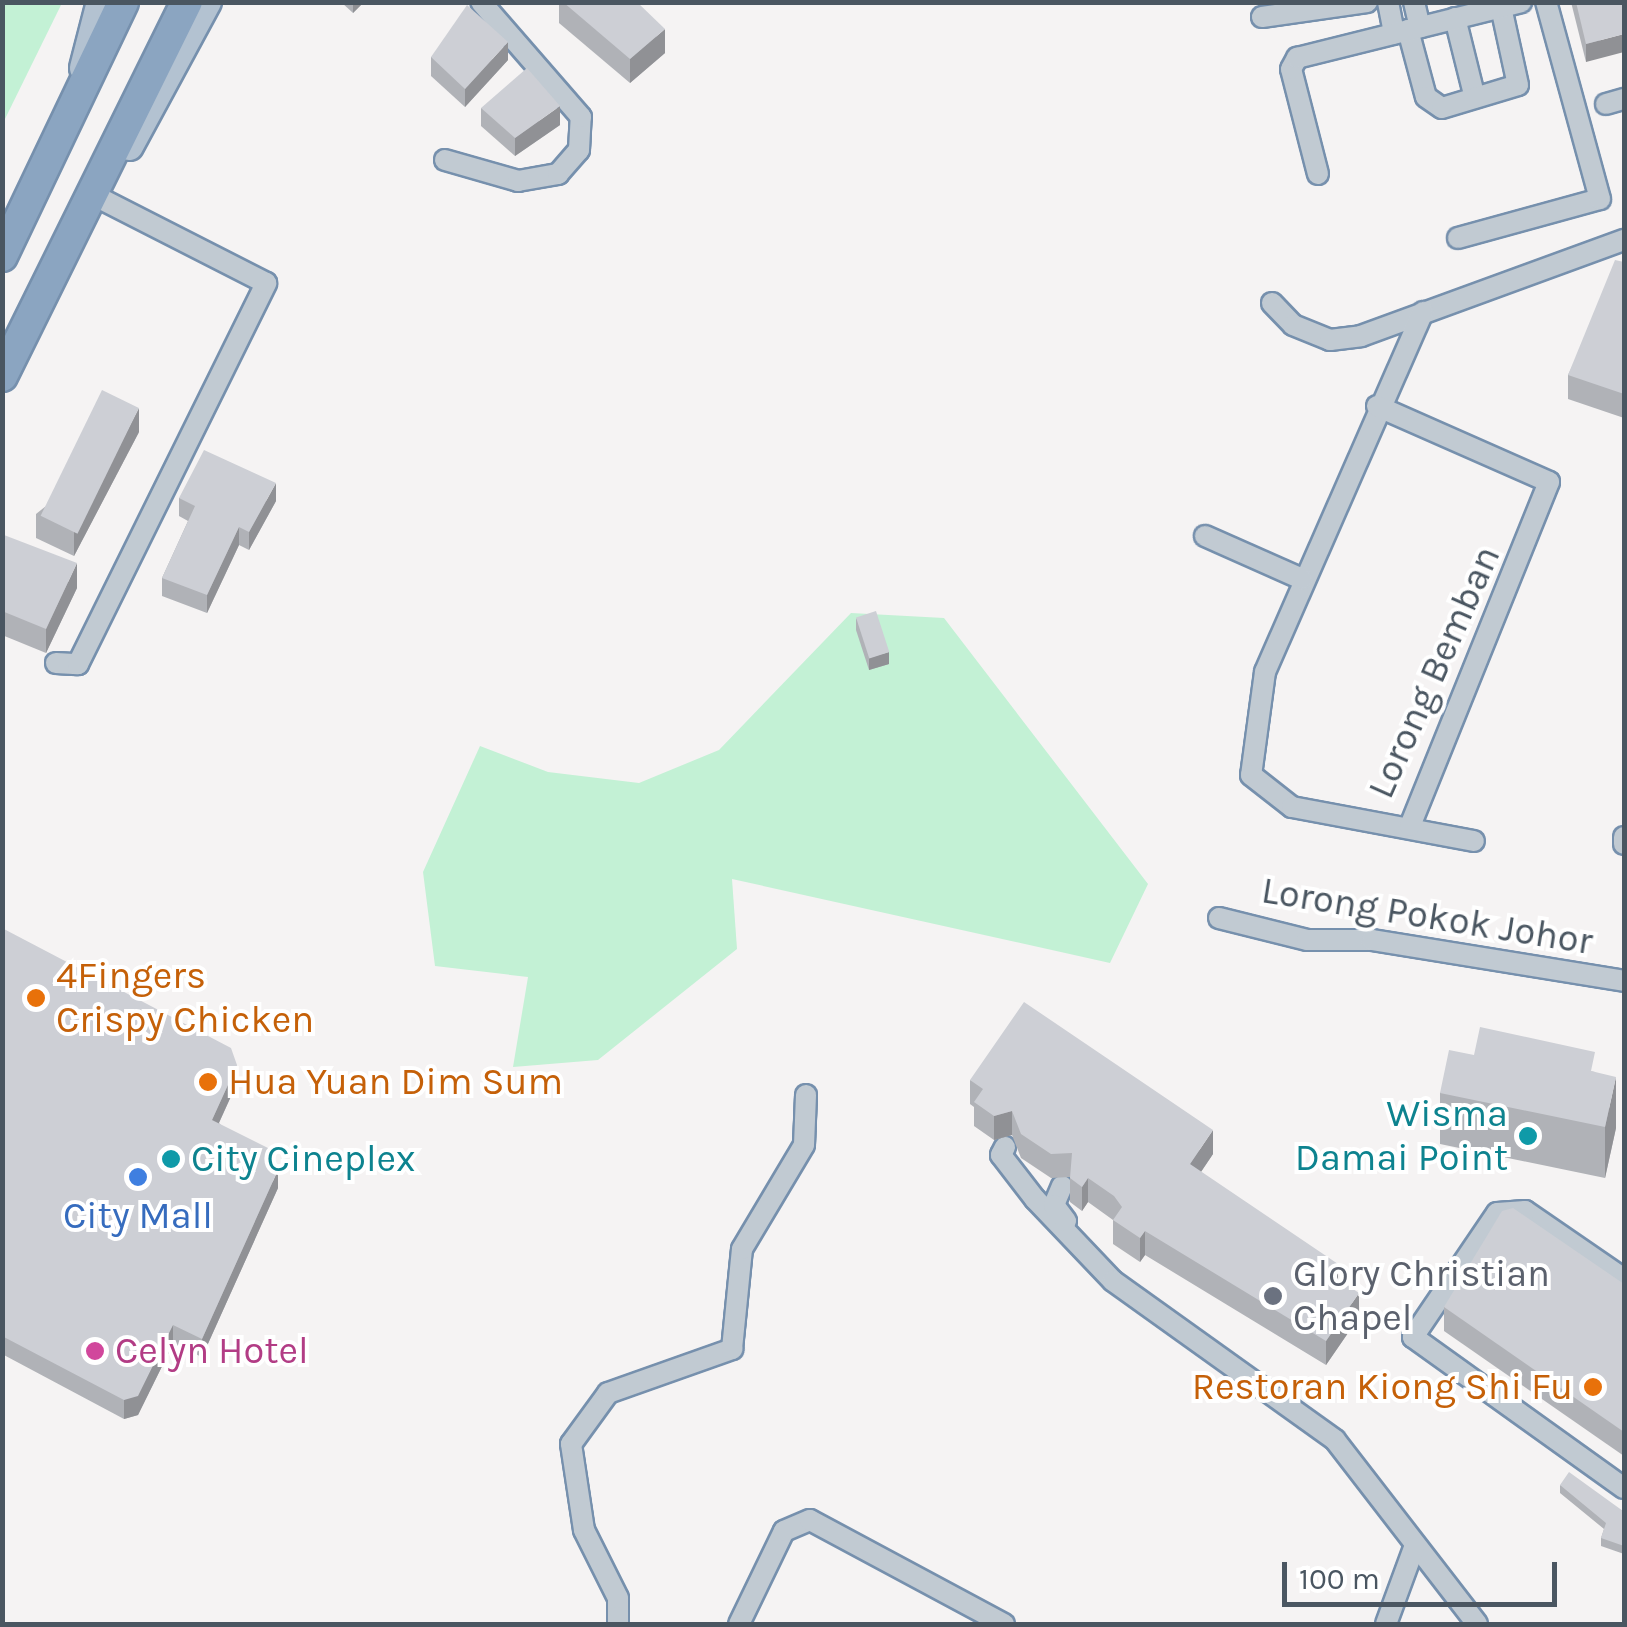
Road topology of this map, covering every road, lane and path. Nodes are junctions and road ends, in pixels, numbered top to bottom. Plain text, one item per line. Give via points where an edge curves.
1 (101, 2) edge
2 (122, 2) edge
3 (187, 2) edge
4 (208, 2) edge
5 (480, 2) edge
6 (1367, 2) edge
7 (1388, 2) edge
8 (1414, 2) edge
9 (1546, 2) edge
10 (1511, 5) edge
11 (1262, 16) dead end
12 (1455, 18) junction
13 (1407, 30) junction
14 (82, 84) junction
15 (1475, 98) junction
16 (445, 160) dead end
17 (1318, 174) dead end
18 (93, 189) junction
19 (1458, 238) dead end
20 (1624, 240) edge
21 (2, 256) edge
22 (1272, 303) dead end
23 (1423, 312) junction
24 (2, 376) edge
25 (1377, 406) junction
26 (1206, 536) dead end
27 (1302, 579) junction
28 (56, 663) dead end
29 (1410, 826) junction
30 (1474, 841) dead end
31 (1218, 918) dead end
32 (1624, 981) edge
33 (806, 1095) dead end
34 (1005, 1147) dead end
35 (1062, 1186) dead end
36 (1072, 1237) junction
37 (1624, 1280) edge
38 (1624, 1488) edge
39 (1414, 1548) junction
40 (618, 1624) edge
41 (739, 1624) edge
42 (1004, 1624) edge
43 (1386, 1624) edge
44 (1477, 1624) edge

1 - 14 main road
2 - 14 highway
3 - 18 highway
4 - 18 main road via 134,140
5 - 16 street via 580,117 580,150 558,174 518,182
6 - 11 street
7 - 13 street
8 - 13 street
9 - 19 street via 1600,199
10 - 12 street
10 - 15 street via 1518,85
12 - 13 street
12 - 15 street
13 - 15 street via 1429,102
13 - 17 street via 1292,64
14 - 21 highway
18 - 24 highway
18 - 28 street via 266,283 78,664
20 - 23 street
22 - 23 street via 1293,325 1330,340
23 - 25 street, Lorong Bemban
25 - 27 street, Lorong Bemban
25 - 29 street, Lorong Bemban via 1550,482
26 - 27 street
27 - 29 street, Lorong Bemban via 1256,698 1251,775 1292,807
29 - 30 street
31 - 32 street, Lorong Pokok Johor via 1307,940 1372,940
33 - 40 street via 804,1145 742,1249 732,1350 608,1393 571,1444 584,1530 618,1598
34 - 36 street via 1001,1155
35 - 36 street via 1054,1204
36 - 39 street via 1113,1281 1335,1440
37 - 38 street via 1525,1211 1496,1213 1414,1337
39 - 43 street
39 - 44 street
41 - 42 street via 784,1531 810,1520

